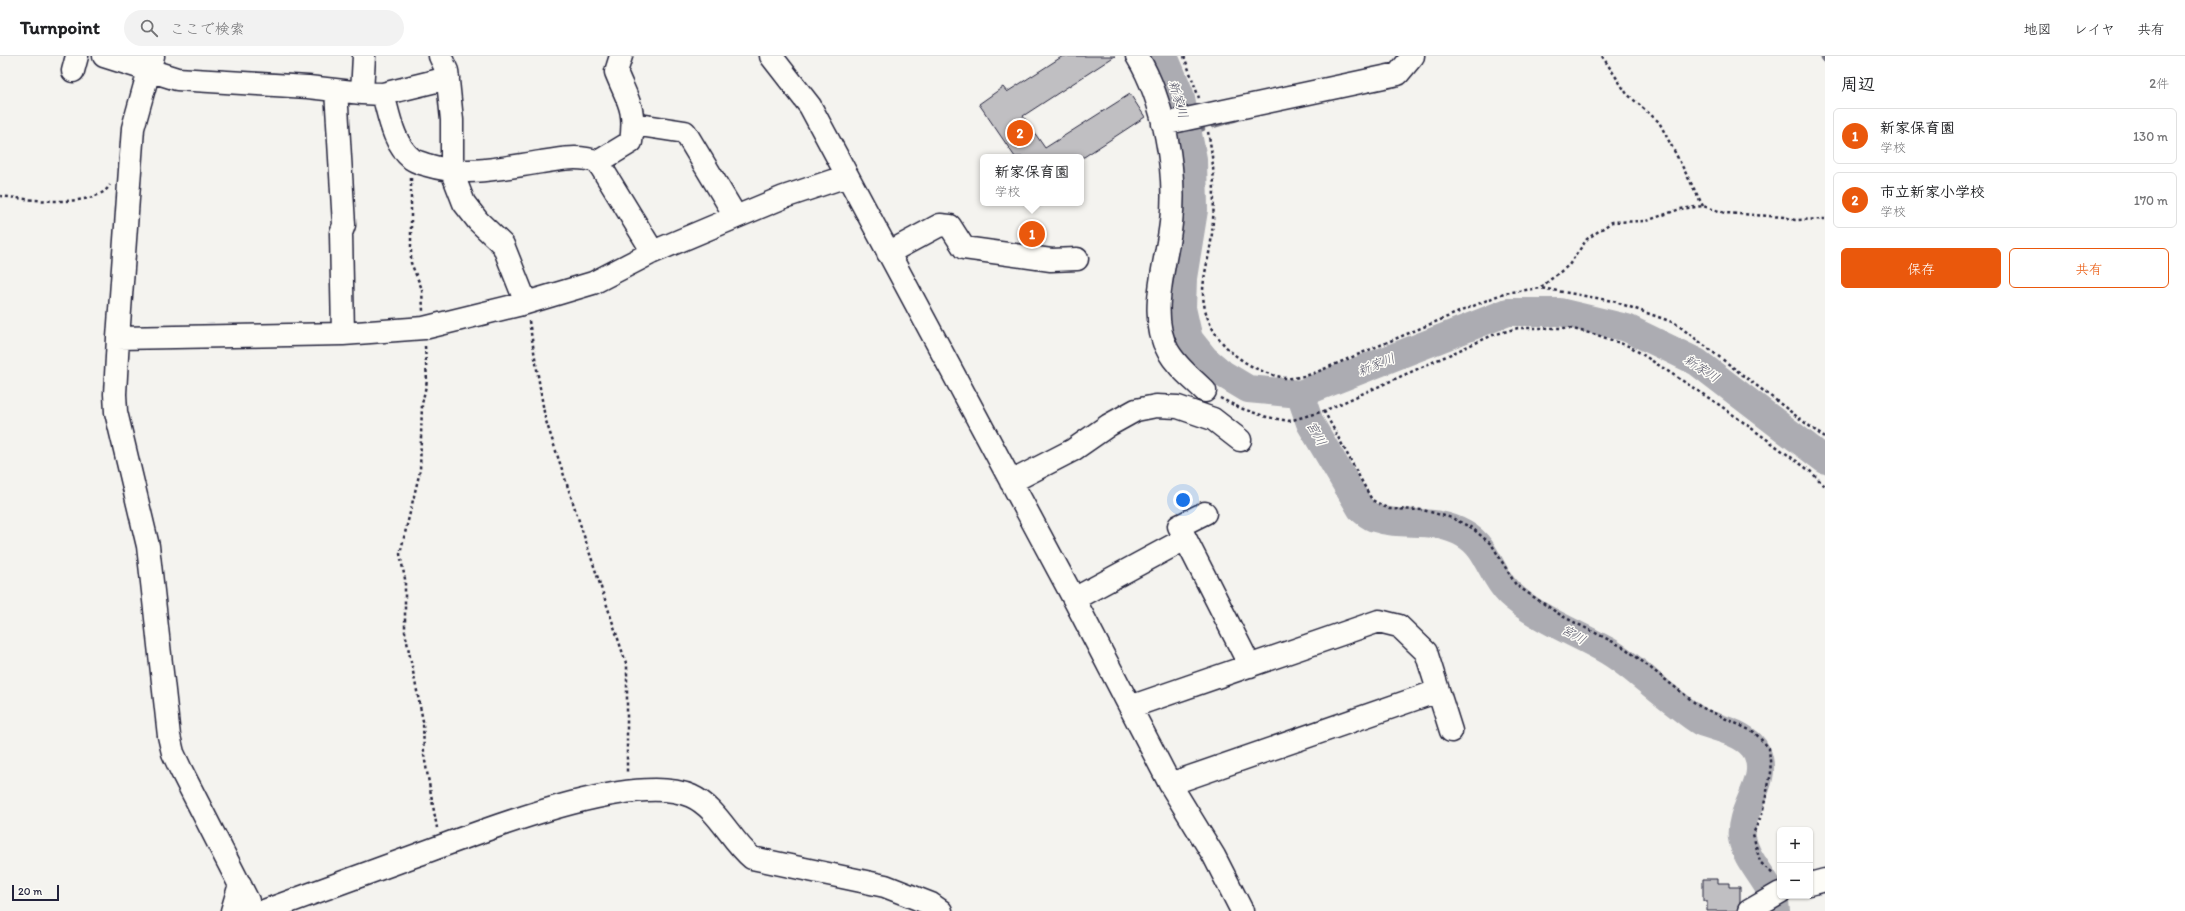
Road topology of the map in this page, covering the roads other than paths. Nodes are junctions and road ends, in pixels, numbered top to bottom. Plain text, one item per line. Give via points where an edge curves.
1 (104, 56) edge
2 (364, 56) edge
3 (440, 56) edge
4 (621, 56) edge
5 (770, 56) edge
6 (1137, 56) edge
7 (1413, 56) edge
8 (151, 64) edge
9 (448, 78) junction
10 (336, 90) junction
11 (373, 93) junction
12 (633, 124) junction
13 (1163, 124) junction
14 (598, 162) junction
15 (452, 172) junction
16 (847, 176) junction
17 (736, 217) junction
18 (653, 252) junction
19 (888, 253) junction
20 (1077, 259) dead end
21 (526, 303) junction
22 (343, 334) junction
23 (118, 338) junction
24 (1179, 366) junction
25 (1205, 391) road end
26 (1213, 419) junction
27 (1240, 440) dead end
28 (1011, 482) junction
29 (1205, 513) dead end
30 (1185, 539) junction
31 (1074, 599) junction
32 (1250, 666) junction
33 (1438, 691) junction
34 (1130, 707) junction
35 (1451, 731) dead end
36 (1170, 784) junction
37 (1825, 880) edge
38 (1813, 883) edge
39 (240, 884) junction
40 (232, 911) edge
41 (249, 911) edge
42 (264, 911) edge
43 (941, 911) edge
44 (1242, 911) edge

1 - 8 street
2 - 11 street
3 - 9 street
4 - 12 street via 616,72 632,105
5 - 16 street via 810,106
6 - 13 street via 1153,90
7 - 13 street via 1398,74
8 - 10 street via 177,79
8 - 23 street via 133,128
9 - 11 street
9 - 15 street via 452,120
10 - 11 street
10 - 22 street via 344,225 341,233
11 - 15 street via 401,147 411,158
12 - 14 street via 631,142
12 - 17 street via 685,132
13 - 24 street via 1170,159 1173,195 1159,294 1161,329 1167,350
14 - 15 street via 591,159 566,158 488,170
14 - 18 street
15 - 21 street via 464,203 503,245
16 - 17 street via 784,197
16 - 19 street
17 - 18 street
18 - 21 street via 593,283
19 - 20 street via 940,225 950,226 964,248 1051,260
19 - 28 street
21 - 22 street via 424,328
22 - 23 street
23 - 39 street via 116,412 148,546 169,736 181,770
24 - 25 street
24 - 26 street via 1188,391 1199,407
26 - 27 street
26 - 28 street via 1178,407 1156,406 1136,410 1109,424 1073,450
28 - 31 street
29 - 30 street via 1178,526
30 - 31 street
30 - 32 street
31 - 34 street
32 - 33 street via 1379,621 1399,626 1426,652
32 - 34 street
33 - 35 street
33 - 36 street
34 - 36 street
36 - 44 street via 1214,856
37 - 38 street
39 - 40 street
39 - 41 street via 248,901
42 - 43 street via 518,819 569,804 645,790 673,790 692,797 708,807 742,850 752,858 885,886 931,904

